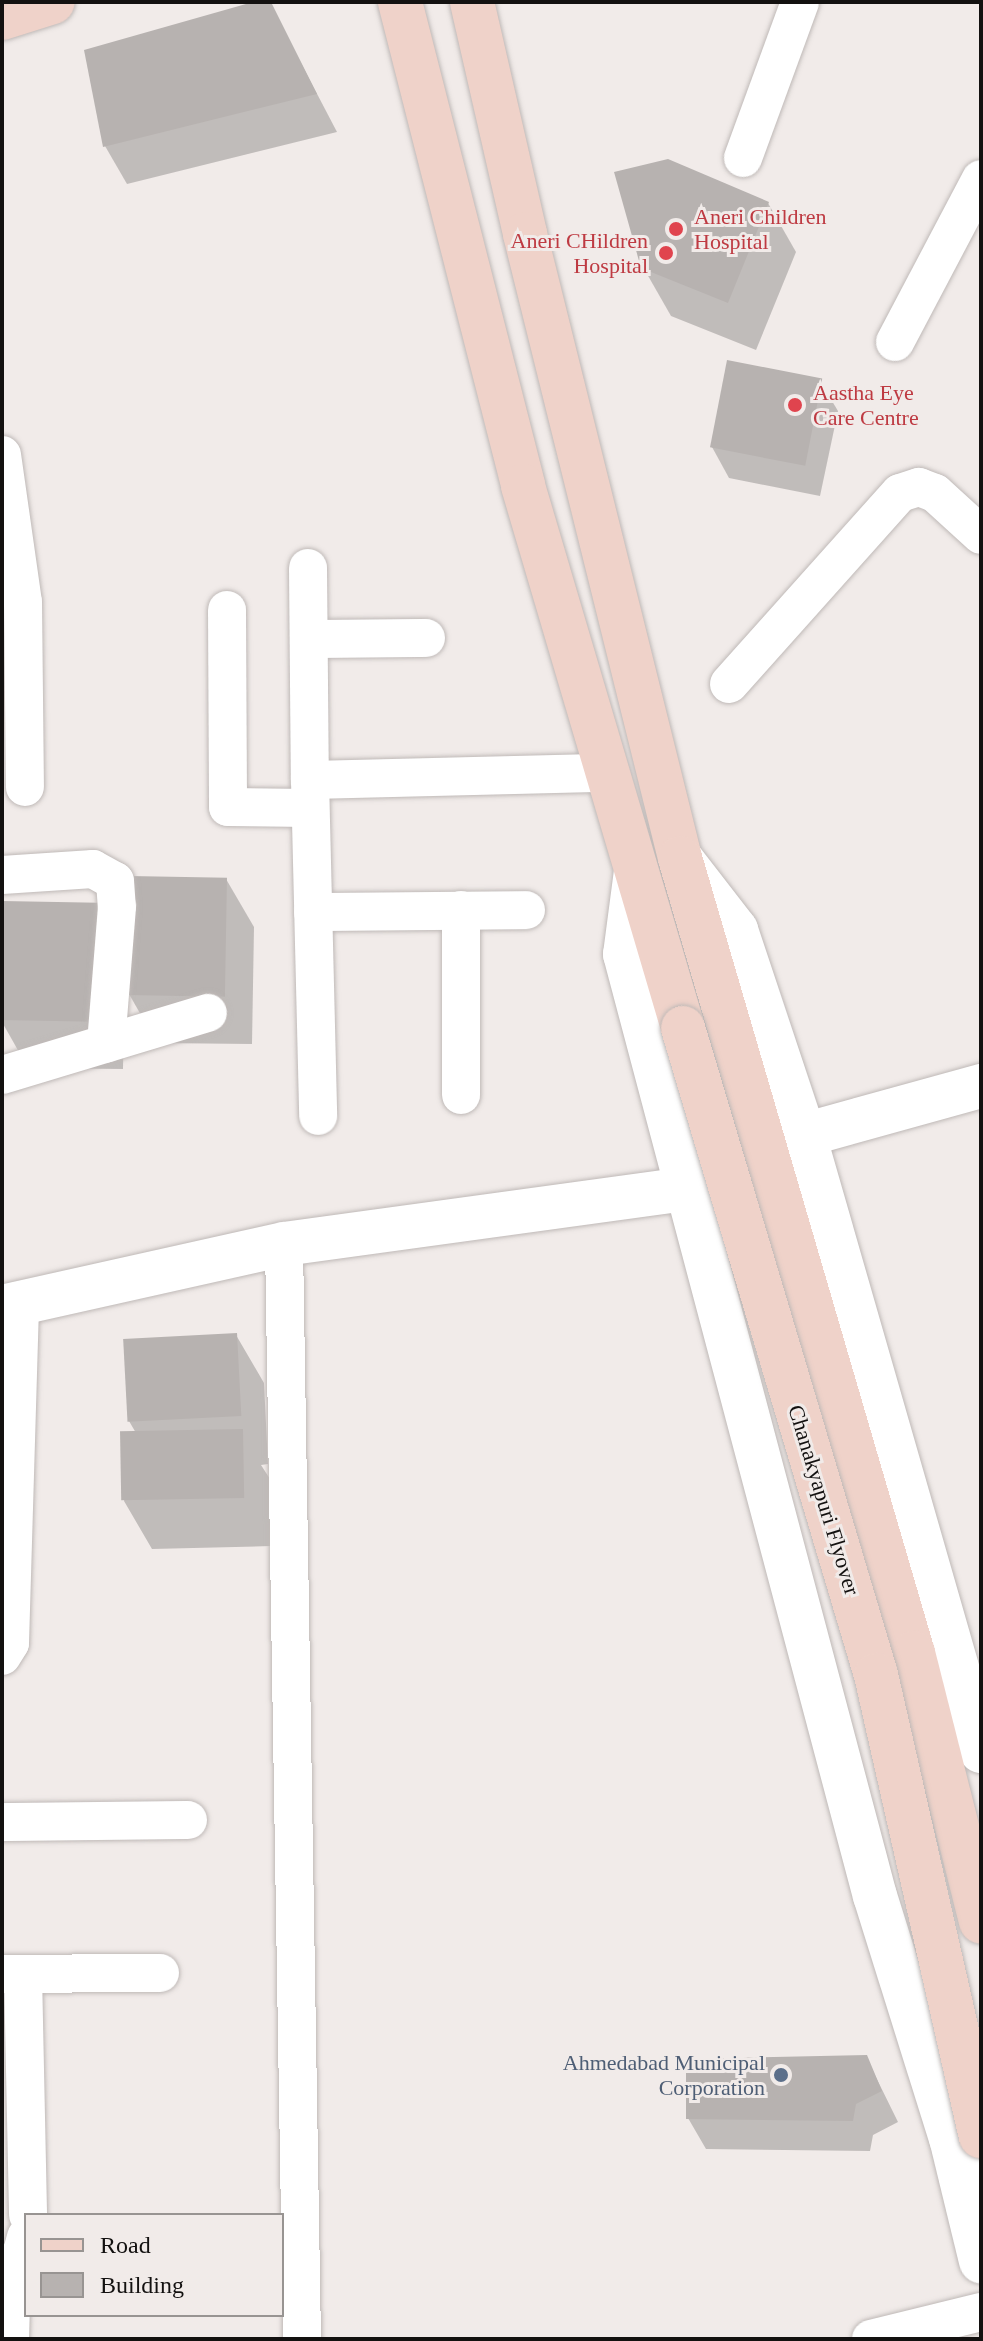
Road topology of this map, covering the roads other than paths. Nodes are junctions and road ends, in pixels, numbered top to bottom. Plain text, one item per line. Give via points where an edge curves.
1 (53, 2) edge
2 (400, 2) edge
3 (472, 2) edge
4 (800, 2) edge
5 (2, 18) edge
6 (743, 158) dead end
7 (981, 179) edge
8 (895, 342) dead end
9 (2, 455) edge
10 (981, 535) edge
11 (308, 568) dead end
12 (227, 610) dead end
13 (13, 625) edge
14 (426, 638) dead end
15 (309, 639) junction
16 (729, 684) dead end
17 (607, 773) junction
18 (25, 787) dead end
19 (310, 794) junction
20 (680, 858) junction
21 (636, 871) junction
22 (2, 875) edge
23 (461, 910) junction
24 (526, 910) dead end
25 (313, 912) junction
26 (208, 1013) dead end
27 (106, 1044) junction
28 (2, 1075) edge
29 (981, 1086) edge
30 (461, 1095) dead end
31 (318, 1116) dead end
32 (804, 1135) junction
33 (687, 1189) junction
34 (284, 1244) junction
35 (11, 1305) edge
36 (8, 1517) edge
37 (2, 1656) edge
38 (981, 1751) edge
39 (188, 1820) dead end
40 (2, 1822) edge
41 (981, 1922) edge
42 (160, 1973) dead end
43 (13, 1974) edge
44 (907, 2008) junction
45 (981, 2033) edge
46 (981, 2095) edge
47 (966, 2137) edge
48 (28, 2213) edge
49 (2, 2230) edge
50 (24, 2230) edge
51 (24, 2244) edge
52 (981, 2261) edge
53 (981, 2312) edge
54 (10, 2339) edge
55 (302, 2339) edge
56 (871, 2339) edge

1 - 5 main road
2 - 17 main road, Chanakyapuri Flyover via 523,486
3 - 20 main road, Chanakyapuri Flyover
4 - 6 street
7 - 8 street
9 - 13 street
10 - 16 street via 935,493 919,487 900,493
11 - 15 street
12 - 19 street via 228,807
13 - 18 street
14 - 15 street
15 - 19 street
17 - 19 street
17 - 21 main road, Chanakyapuri Flyover
19 - 25 street
20 - 32 street via 736,930
20 - 41 main road, Chanakyapuri Flyover via 913,1653
21 - 33 street via 625,954
21 - 47 main road, Chanakyapuri Flyover, bridge via 876,1675
22 - 27 street via 93,869 115,881
23 - 24 street
23 - 25 street
23 - 30 street
25 - 31 street
26 - 27 street
27 - 28 street
29 - 32 street
32 - 38 street
33 - 34 street
33 - 44 street
34 - 35 street
34 - 55 street
35 - 36 street
36 - 37 street via 10,1643
39 - 40 street
42 - 43 street
43 - 48 street
44 - 45 street
44 - 47 street
46 - 47 street
47 - 52 street
49 - 50 street
51 - 54 street via 12,2268
53 - 56 street

